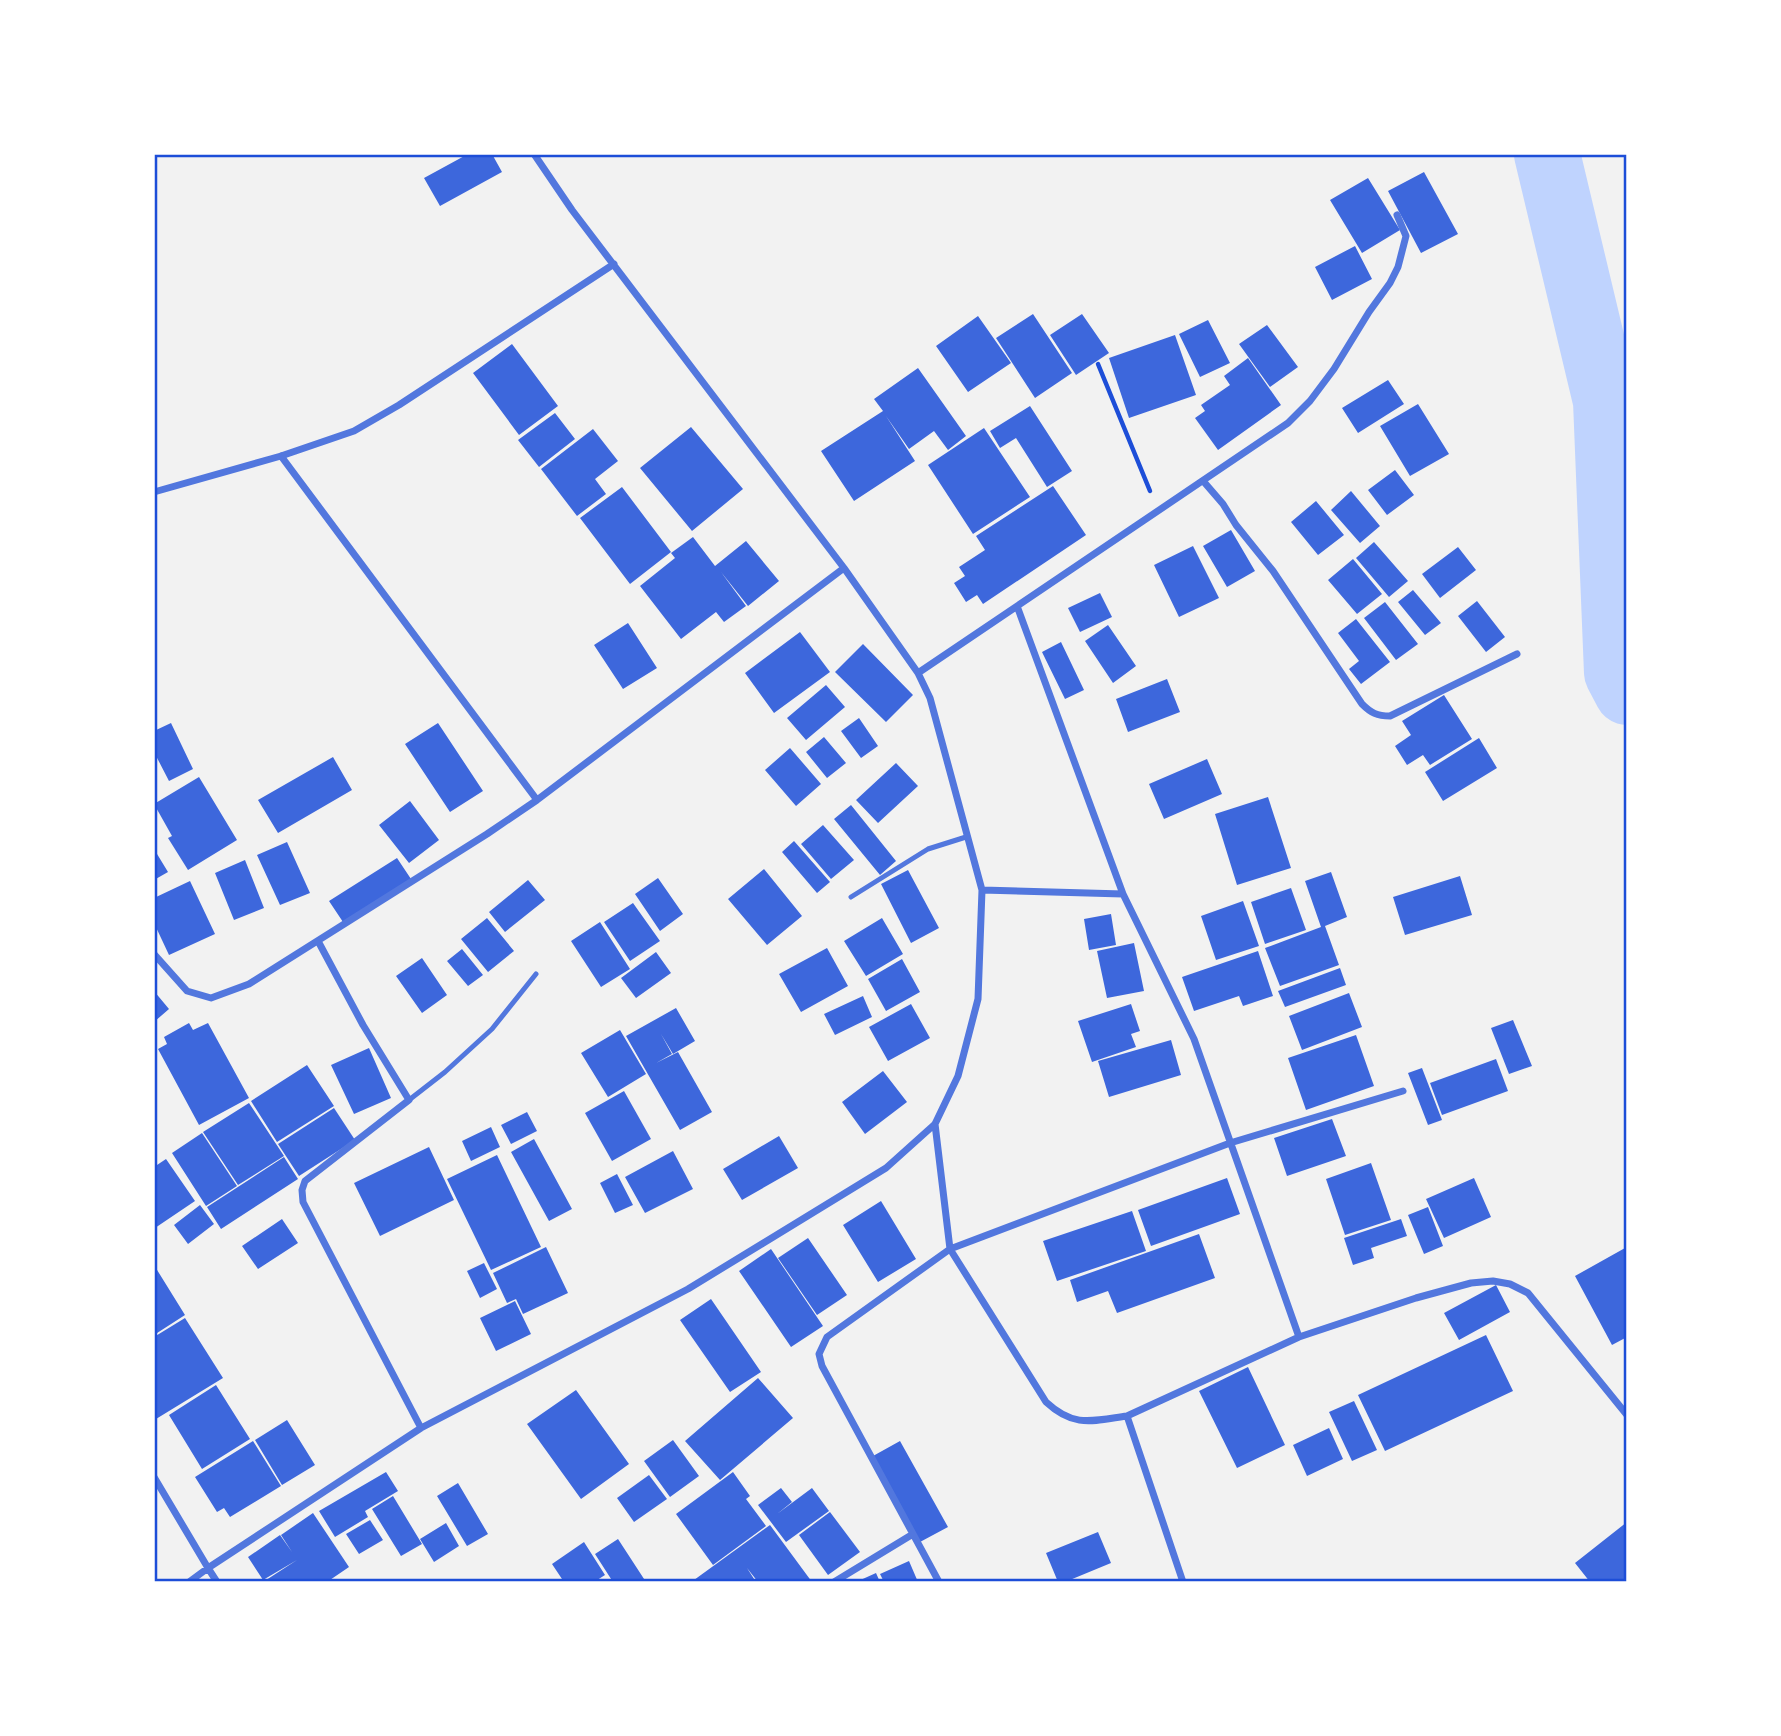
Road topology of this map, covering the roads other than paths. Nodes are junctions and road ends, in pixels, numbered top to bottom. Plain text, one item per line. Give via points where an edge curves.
1 (534, 154) edge
2 (1397, 215) dead end
3 (614, 264) junction
4 (281, 456) junction
5 (1204, 482) junction
6 (154, 492) edge
7 (844, 568) junction
8 (1017, 606) junction
9 (1517, 654) dead end
10 (918, 673) junction
11 (537, 800) junction
12 (967, 837) junction
13 (982, 890) junction
14 (1124, 894) junction
15 (851, 897) dead end
16 (318, 941) junction
17 (154, 954) edge
18 (536, 974) dead end
19 (1403, 1091) dead end
20 (409, 1100) junction
21 (935, 1124) junction
22 (1230, 1143) junction
23 (950, 1249) junction
24 (1299, 1337) junction
25 (1627, 1415) edge
26 (1127, 1416) junction
27 (421, 1428) junction
28 (154, 1477) edge
29 (913, 1534) junction
30 (208, 1568) junction
31 (189, 1582) edge
32 (217, 1582) edge
33 (834, 1582) edge
34 (939, 1582) edge
35 (1183, 1582) edge

1 - 3 street
2 - 5 street via 1406,236 1398,267 1334,369 1288,423
3 - 4 street via 354,431
3 - 7 street
4 - 6 street
4 - 11 street
5 - 8 street
5 - 9 street via 1273,571 1371,713 1398,713
7 - 10 street
7 - 11 street
8 - 10 street
8 - 14 street
10 - 12 street via 930,698
11 - 16 street
12 - 13 street
12 - 15 lane via 928,849
13 - 14 street
13 - 21 street via 978,999 958,1076
14 - 22 street via 1194,1039
16 - 17 street via 249,984 211,998 187,991
16 - 20 street
18 - 20 lane via 492,1029
19 - 22 street
20 - 27 street via 305,1181 302,1190 310,1217
21 - 23 street
21 - 27 street via 886,1168 688,1289
22 - 23 street
22 - 24 street
23 - 26 street via 1045,1402 1071,1420
23 - 29 street via 827,1337 819,1354
24 - 25 street via 1471,1283 1510,1284 1528,1293
24 - 26 street
26 - 35 street
27 - 30 street
28 - 30 street
29 - 33 street
29 - 34 street
30 - 31 street
30 - 32 street

